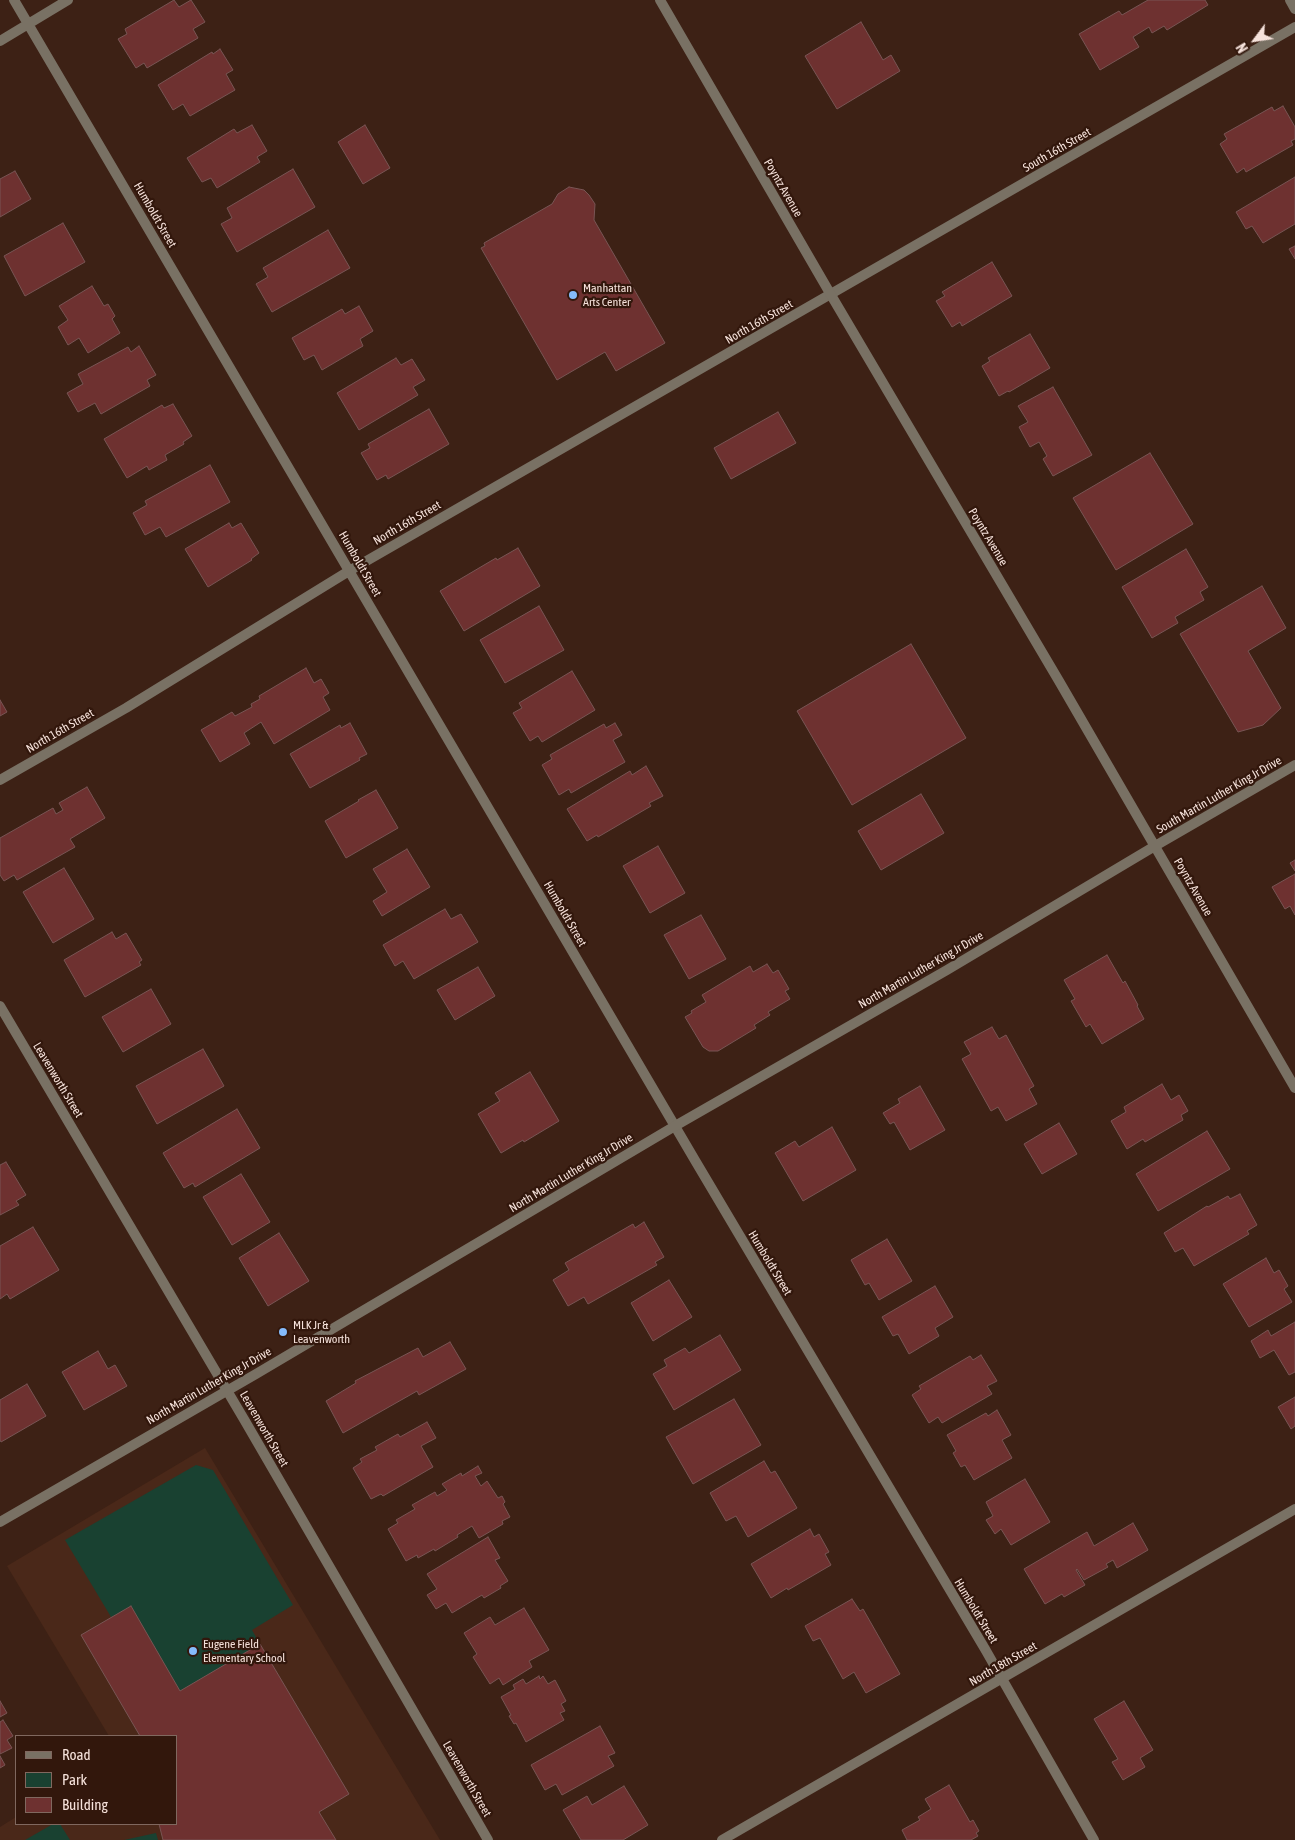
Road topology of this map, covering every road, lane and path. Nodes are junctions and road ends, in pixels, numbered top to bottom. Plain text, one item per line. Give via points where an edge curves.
1 (14, 0) edge
2 (68, 0) edge
3 (660, 0) edge
4 (1290, 0) edge
5 (1295, 9) edge
6 (28, 24) junction
7 (1295, 27) edge
8 (0, 41) edge
9 (830, 295) junction
10 (349, 571) junction
11 (1295, 765) edge
12 (0, 780) edge
13 (1155, 846) junction
14 (0, 1006) edge
15 (1295, 1088) edge
16 (675, 1126) junction
17 (227, 1391) junction
18 (1295, 1509) edge
19 (0, 1522) edge
20 (1002, 1679) junction
21 (488, 1840) edge
22 (722, 1840) edge
23 (1094, 1840) edge

1 - 6 street, Humboldt Street
2 - 6 street
3 - 9 street, Poyntz Avenue
4 - 5 street
6 - 8 street
6 - 10 street, Humboldt Street
7 - 9 street, South 16th Street
9 - 10 street, North 16th Street
9 - 13 street, Poyntz Avenue
10 - 12 street, North 16th Street via 134,703
10 - 16 street, Humboldt Street
11 - 13 street, South Martin Luther King Jr Drive
13 - 15 street, Poyntz Avenue
13 - 16 street, North Martin Luther King Jr Drive
14 - 17 street, Leavenworth Street
16 - 17 street, North Martin Luther King Jr Drive
16 - 20 street, Humboldt Street
17 - 19 street, North Martin Luther King Jr Drive
17 - 21 street, Leavenworth Street
18 - 20 street, North 18th Street
20 - 22 street, North 18th Street
20 - 23 street, Humboldt Street

